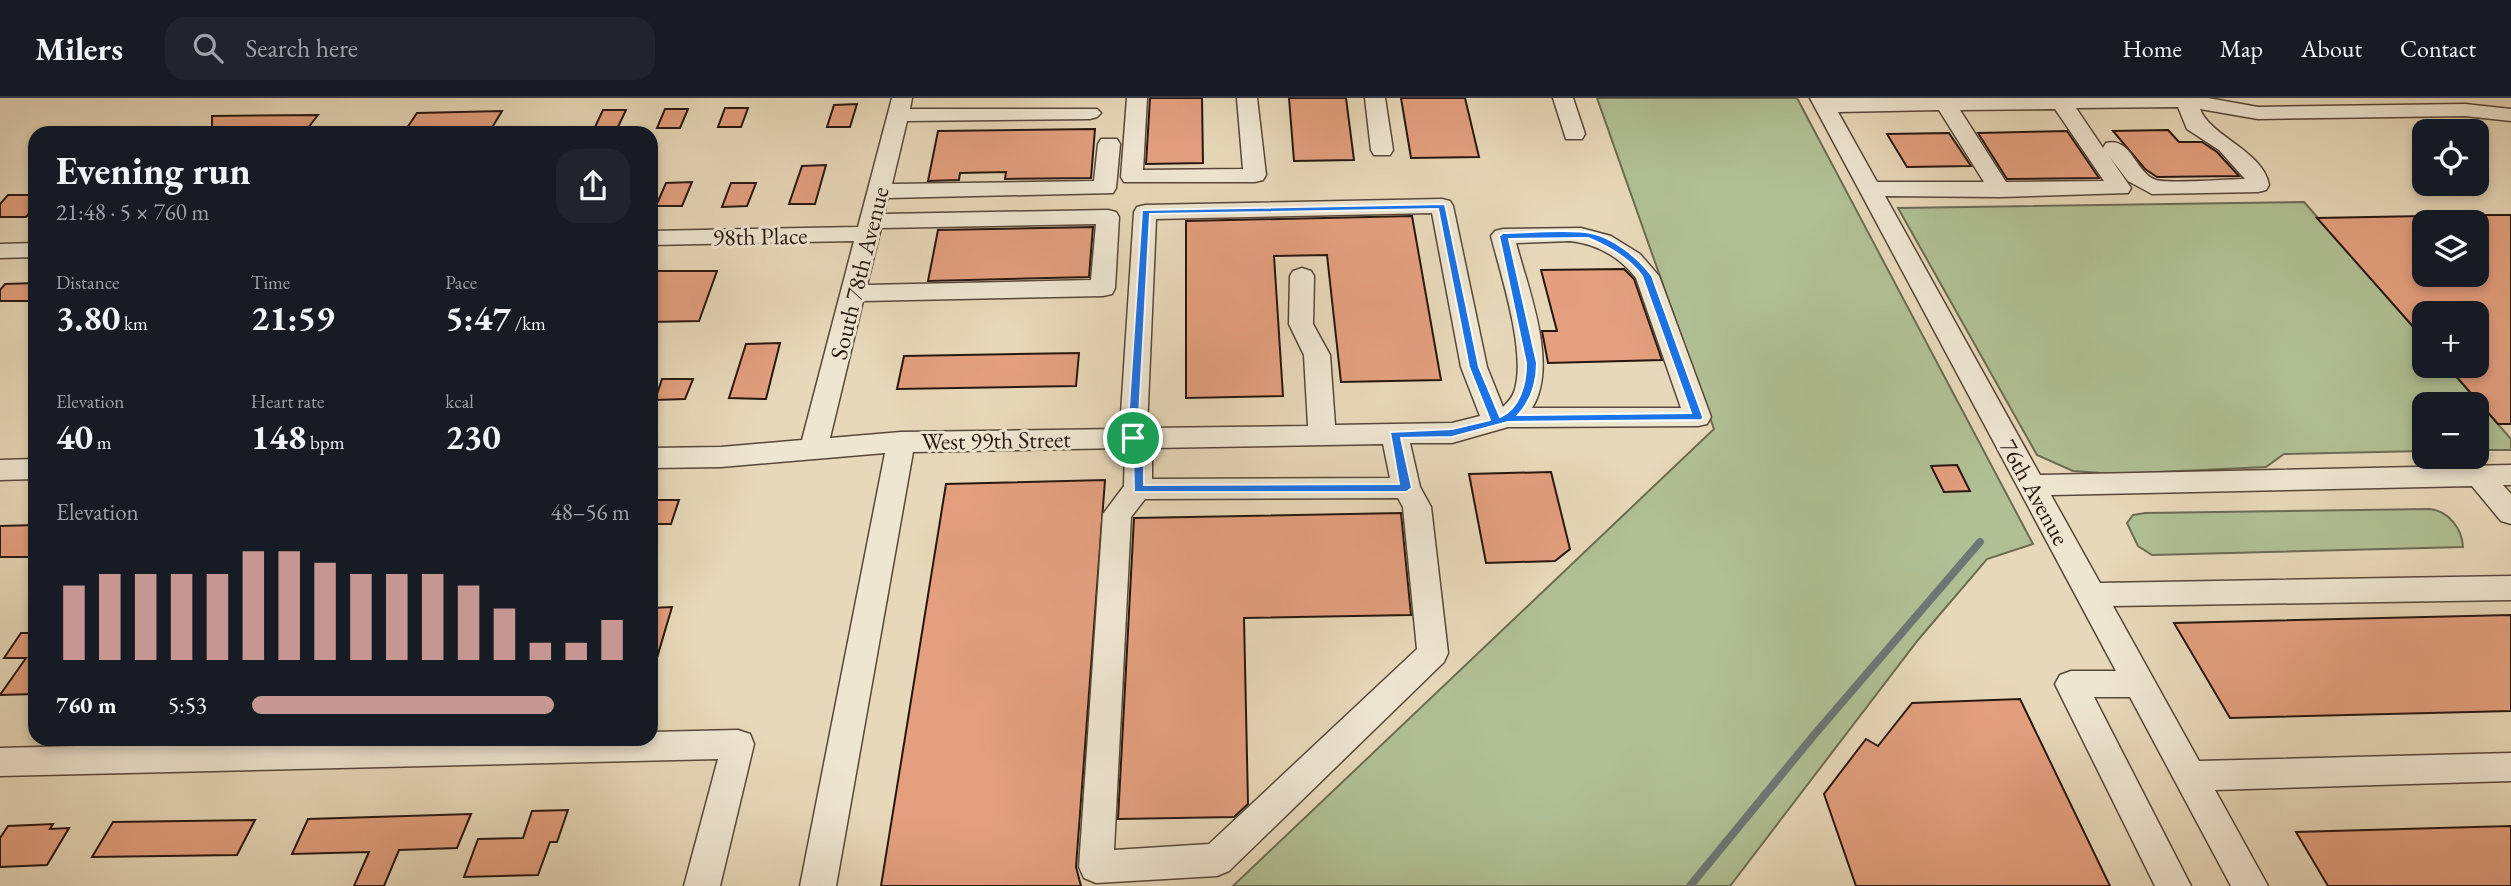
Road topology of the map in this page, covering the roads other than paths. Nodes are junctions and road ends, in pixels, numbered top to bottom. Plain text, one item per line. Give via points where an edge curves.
1 (1137, 98) edge
2 (1247, 98) edge
3 (1375, 98) edge
4 (1563, 98) edge
5 (2192, 99) edge
6 (1944, 101) edge
7 (2059, 101) edge
8 (1822, 102) edge
9 (901, 106) edge
10 (1090, 113) dead end
11 (2511, 115) edge
12 (1574, 134) dead end
13 (1109, 144) dead end
14 (1382, 150) dead end
15 (1870, 189) junction
16 (2000, 190) junction
17 (880, 191) junction
18 (871, 228) junction
19 (658, 238) edge
20 (28, 250) edge
21 (0, 251) edge
22 (1302, 276) dead end
23 (855, 293) junction
24 (1502, 420) junction
25 (1394, 434) junction
26 (1322, 435) junction
27 (1136, 438) junction
28 (901, 442) junction
29 (814, 448) junction
30 (658, 458) edge
31 (0, 470) edge
32 (28, 470) edge
33 (2511, 475) edge
34 (2479, 476) junction
35 (2031, 485) junction
36 (1406, 488) junction
37 (1138, 489) junction
38 (2511, 513) edge
39 (2511, 588) edge
40 (2092, 596) junction
41 (2140, 684) junction
42 (656, 746) edge
43 (658, 746) edge
44 (0, 762) edge
45 (2511, 768) edge
46 (2190, 776) junction
47 (702, 886) edge
48 (818, 886) edge
49 (2173, 886) edge
50 (2250, 886) edge

1 - 2 street via 1132,177 1255,175
3 - 14 street
4 - 12 street
5 - 7 street
5 - 7 street via 2195,124 2227,145 2258,185 2152,187
5 - 11 street via 2259,113 2465,110
6 - 7 street
6 - 8 street
6 - 16 street
7 - 16 street via 2120,188
8 - 15 street, 76th Avenue
9 - 10 street
9 - 17 street, South 78th Avenue
13 - 17 street via 1105,188
15 - 16 street
15 - 35 street, 76th Avenue
17 - 18 street, South 78th Avenue
18 - 19 street, 98th Place
18 - 23 street, South 78th Avenue
18 - 23 street, 98th Place via 1108,217 1103,288
20 - 21 street
22 - 26 street via 1301,324 1317,355
23 - 29 street, South 78th Avenue
24 - 24 street, West 99th Street via 1698,417 1641,268 1589,235 1503,236 1531,363 1524,402
24 - 25 street, West 99th Street via 1452,433
24 - 27 street via 1474,367 1442,206 1145,212
25 - 26 street, West 99th Street
25 - 36 street
26 - 27 street, West 99th Street
27 - 28 street, West 99th Street
27 - 37 street
28 - 29 street, West 99th Street
28 - 48 street
29 - 30 street, West 99th Street
31 - 32 street
33 - 34 street
34 - 35 street
34 - 38 street
35 - 40 street, 76th Avenue
36 - 37 street
36 - 37 street via 1417,507 1433,653 1217,860 1096,867 1117,514
39 - 40 street
40 - 41 street, 76th Avenue
41 - 46 street, 76th Avenue
41 - 49 street via 2071,684
42 - 44 street
43 - 47 street via 738,744
45 - 46 street
46 - 50 street, 76th Avenue

